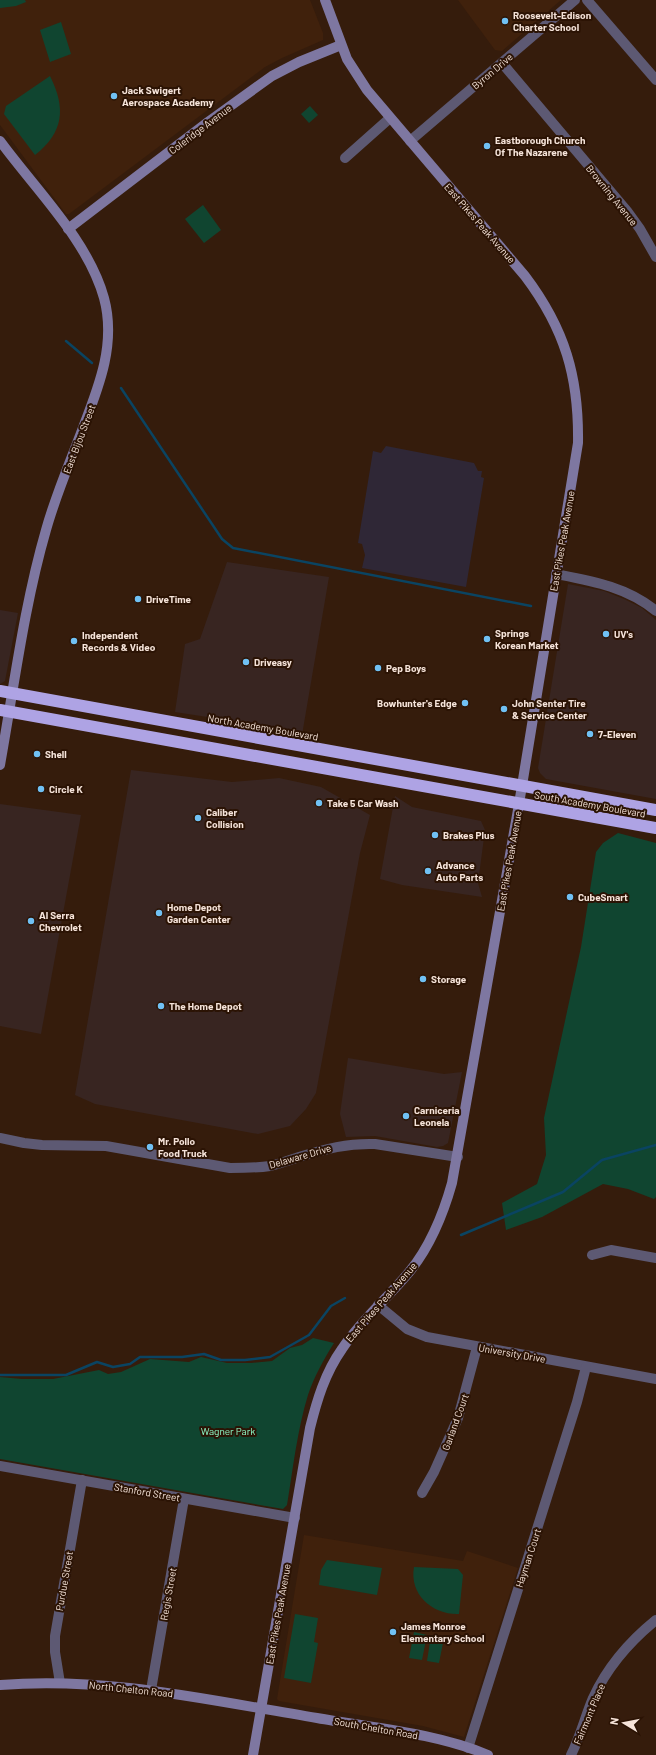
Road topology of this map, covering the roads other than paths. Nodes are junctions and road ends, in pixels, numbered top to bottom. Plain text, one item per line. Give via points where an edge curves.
1 (325, 0) edge
2 (575, 0) edge
3 (587, 0) edge
4 (341, 45) junction
5 (502, 63) junction
6 (656, 80) edge
7 (390, 118) junction
8 (0, 141) edge
9 (410, 141) junction
10 (344, 158) dead end
11 (68, 229) junction
12 (656, 257) edge
13 (556, 574) junction
14 (656, 611) edge
15 (0, 691) edge
16 (12, 694) junction
17 (5, 711) edge
18 (0, 765) edge
19 (522, 786) junction
20 (519, 804) junction
21 (656, 810) edge
22 (656, 828) edge
23 (0, 1138) edge
24 (458, 1157) junction
25 (592, 1255) dead end
26 (656, 1258) edge
27 (378, 1305) junction
28 (477, 1347) junction
29 (586, 1366) junction
30 (656, 1379) edge
31 (0, 1466) edge
32 (82, 1480) junction
33 (422, 1493) dead end
34 (184, 1499) junction
35 (295, 1518) junction
36 (656, 1620) edge
37 (60, 1683) junction
38 (0, 1685) edge
39 (151, 1690) junction
40 (261, 1709) junction
41 (468, 1748) junction
42 (253, 1755) edge
43 (488, 1755) edge
44 (570, 1755) edge

1 - 4 main road, East Pikes Peak Avenue
2 - 5 street, Byron Drive
3 - 6 street
4 - 7 main road, East Pikes Peak Avenue via 356,74
4 - 11 main road, Coleridge Avenue via 272,76
5 - 9 street, Byron Drive
5 - 12 street, Browning Avenue via 627,211
7 - 9 main road, East Pikes Peak Avenue
7 - 10 street
8 - 11 main road, East Bijou Street
9 - 13 main road, East Pikes Peak Avenue via 540,296 553,319 570,362 577,398 578,443
11 - 16 main road, East Bijou Street via 97,276 104,298 108,319 107,357 103,375 46,529 28,606
13 - 14 street via 606,584
13 - 19 main road, East Pikes Peak Avenue
15 - 16 highway, North Academy Boulevard
16 - 17 main road, East Bijou Street
16 - 19 highway, North Academy Boulevard
17 - 18 main road, East Bijou Street
17 - 20 highway
19 - 20 main road, East Pikes Peak Avenue
19 - 21 highway, South Academy Boulevard
20 - 22 highway, South Academy Boulevard
20 - 24 main road, East Pikes Peak Avenue
23 - 24 street, Delaware Drive via 42,1145 106,1146 230,1168 271,1166 344,1144 362,1143
24 - 27 main road, East Pikes Peak Avenue via 446,1202 432,1237 411,1270
25 - 26 street via 611,1250
27 - 28 street, University Drive via 416,1334
27 - 35 main road, East Pikes Peak Avenue via 341,1349 321,1389 310,1428
28 - 29 street, University Drive
28 - 33 street, Garland Court via 458,1418
29 - 30 street, University Drive
29 - 41 street, Hayman Court via 577,1402
31 - 32 street, Stanford Street
32 - 34 street, Stanford Street
32 - 37 street, Purdue Street via 55,1636
34 - 35 street, Stanford Street
34 - 39 street, Regis Street
35 - 40 main road, East Pikes Peak Avenue
36 - 44 street, Fairmont Place via 643,1631 610,1670 593,1699
37 - 38 main road, North Chelton Road
37 - 39 main road, North Chelton Road
39 - 40 main road, North Chelton Road
40 - 41 main road, South Chelton Road via 417,1735
40 - 42 main road, East Pikes Peak Avenue
41 - 43 main road, South Chelton Road

